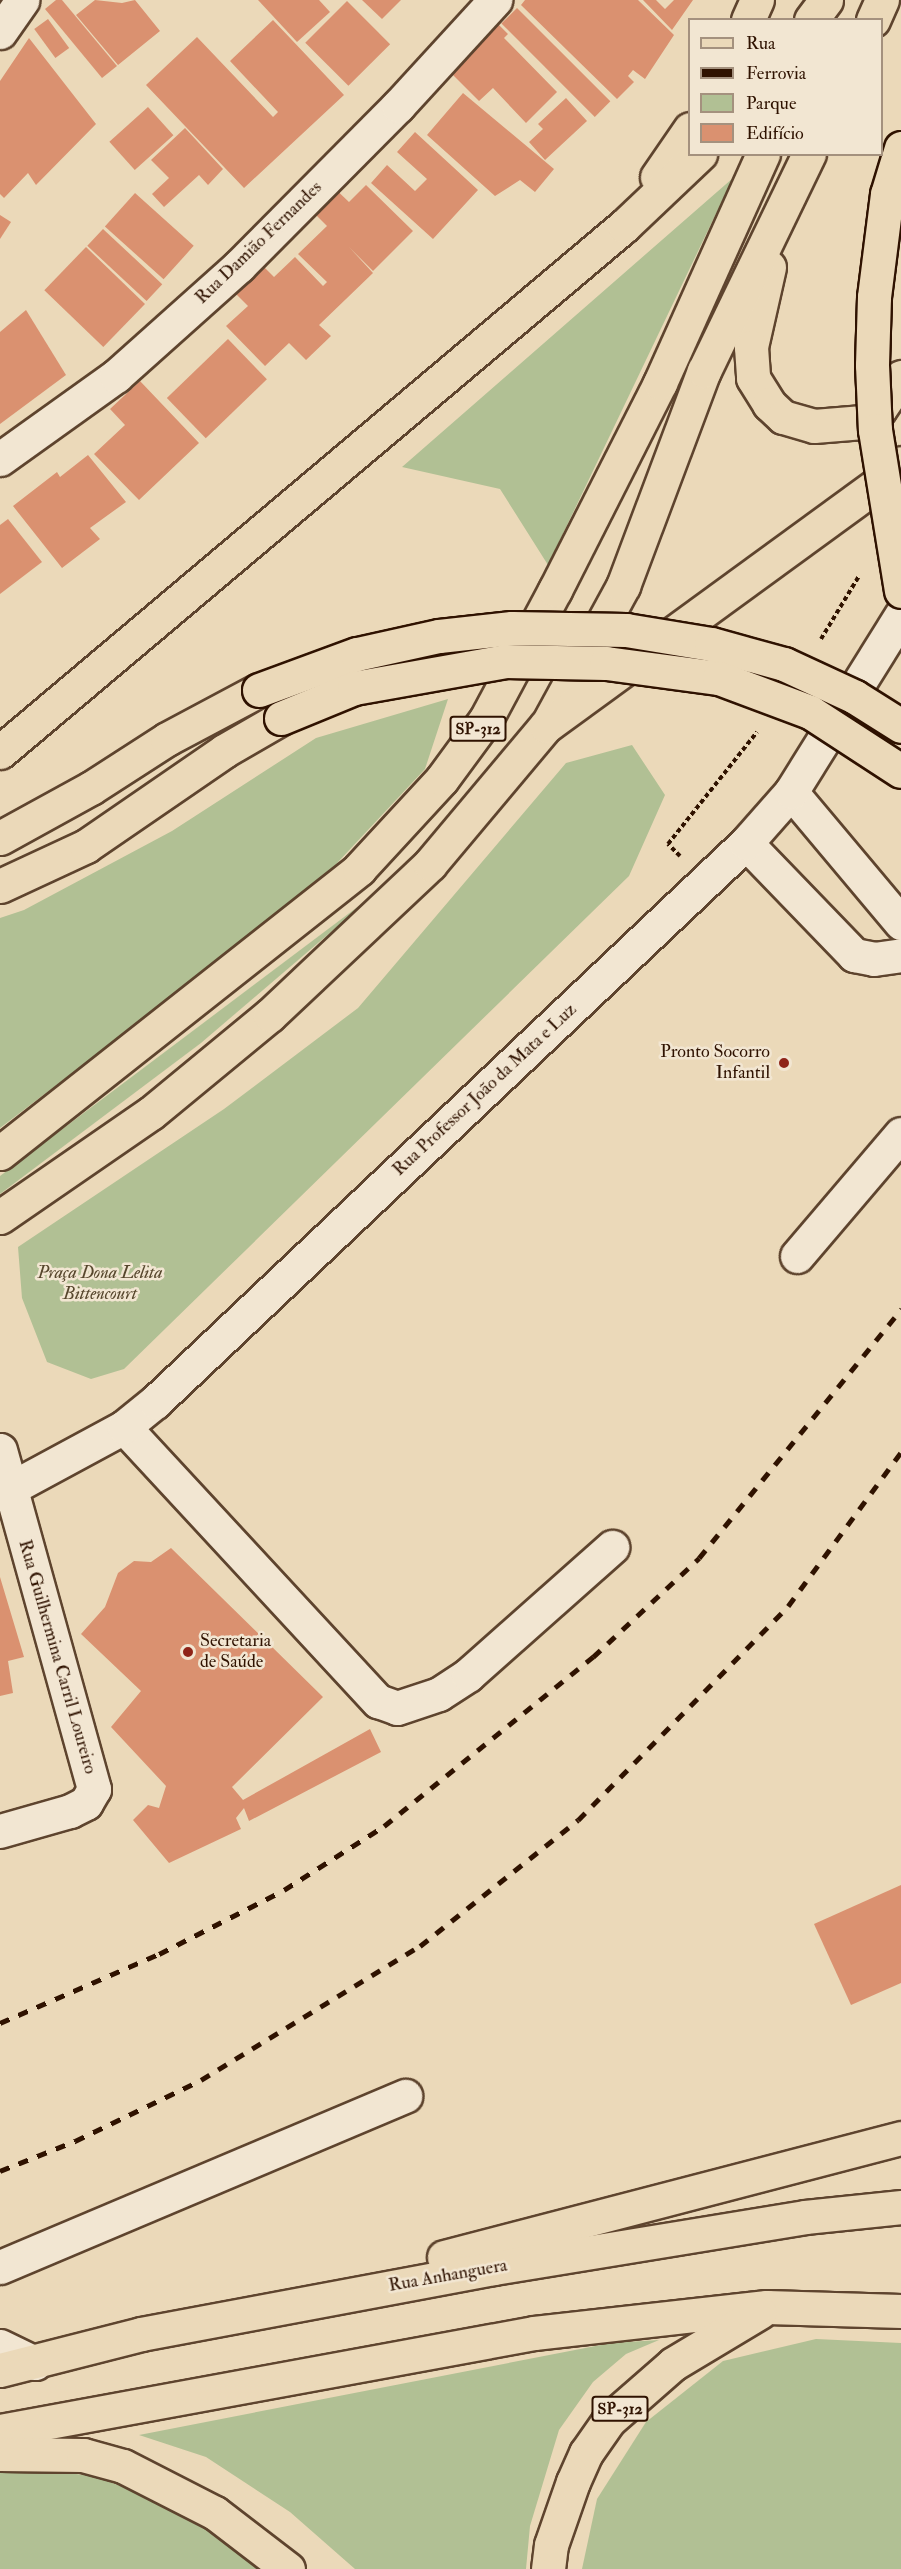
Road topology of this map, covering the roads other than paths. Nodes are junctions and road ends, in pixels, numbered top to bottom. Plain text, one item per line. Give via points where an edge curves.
1 (22, 0) edge
2 (495, 0) edge
3 (757, 0) edge
4 (826, 0) edge
5 (882, 0) edge
6 (749, 18) edge
7 (813, 18) edge
8 (820, 18) edge
9 (874, 18) edge
10 (0, 32) edge
11 (688, 132) edge
12 (901, 148) edge
13 (698, 156) edge
14 (762, 156) edge
15 (808, 156) edge
16 (779, 218) junction
17 (624, 226) junction
18 (901, 377) edge
19 (0, 459) edge
20 (901, 463) edge
21 (901, 591) edge
22 (901, 615) edge
23 (546, 726) junction
24 (901, 726) edge
25 (0, 752) edge
26 (901, 771) edge
27 (791, 792) junction
28 (0, 838) edge
29 (746, 843) junction
30 (0, 886) edge
31 (901, 924) edge
32 (901, 955) edge
33 (901, 1134) edge
34 (0, 1153) edge
35 (0, 1217) edge
36 (797, 1256) dead end
37 (124, 1427) junction
38 (0, 1450) edge
39 (5, 1493) edge
40 (612, 1547) dead end
41 (0, 1831) edge
42 (405, 2096) dead end
43 (901, 2138) edge
44 (901, 2206) edge
45 (37, 2250) junction
46 (0, 2267) edge
47 (0, 2288) edge
48 (768, 2307) junction
49 (901, 2311) edge
50 (141, 2334) junction
51 (0, 2346) edge
52 (35, 2363) junction
53 (0, 2370) edge
54 (0, 2431) edge
55 (0, 2454) edge
56 (288, 2569) edge
57 (548, 2569) edge

1 - 10 street
2 - 19 street, Rua Damião Fernandes via 398,106 239,266 116,376
3 - 6 main road
4 - 7 main road
4 - 8 main road
5 - 9 main road
11 - 17 main road
12 - 21 main road, bridge via 888,194 875,286 872,365 875,430
13 - 17 main road
14 - 34 main road, SP-312 via 660,383 555,590 486,718 442,779 359,869
15 - 16 main road
16 - 18 main road via 751,347 753,378 769,404 783,417 814,426 864,422 879,411
16 - 23 main road via 704,371 622,586
17 - 25 main road
20 - 23 main road via 878,484
22 - 27 street, Rua Professor João da Mata e Luz
23 - 35 main road via 430,864 270,1015 151,1113
24 - 28 main road, bridge via 855,697 784,664 711,644 626,630 512,628 439,636 357,654 259,690 167,739 91,788
26 - 30 main road, bridge via 810,712 719,678 606,663 505,661 354,688 281,718 224,751 86,846
27 - 29 street, Rua Professor João da Mata e Luz
27 - 31 street
29 - 32 street via 854,955 874,959
29 - 37 street, Rua Professor João da Mata e Luz
33 - 36 street
37 - 39 street, Rua Professor João da Mata e Luz
37 - 40 street via 378,1701 397,1708 439,1694 468,1675
38 - 39 street, Rua Guilhermina Carril Loureiro
39 - 41 street, Rua Guilhermina Carril Loureiro via 94,1788 86,1803 70,1811
42 - 45 street
43 - 50 main road
44 - 50 main road, Rua Anhanguera via 805,2217 494,2268
45 - 46 street
45 - 47 street
48 - 49 main road
48 - 54 main road via 534,2332
48 - 57 main road, SP-312 via 673,2364 608,2421 586,2453 573,2482 551,2545
50 - 52 main road, Rua Anhanguera
51 - 52 street
52 - 53 main road, Rua Anhanguera
55 - 56 main road via 83,2455 123,2466 215,2513

